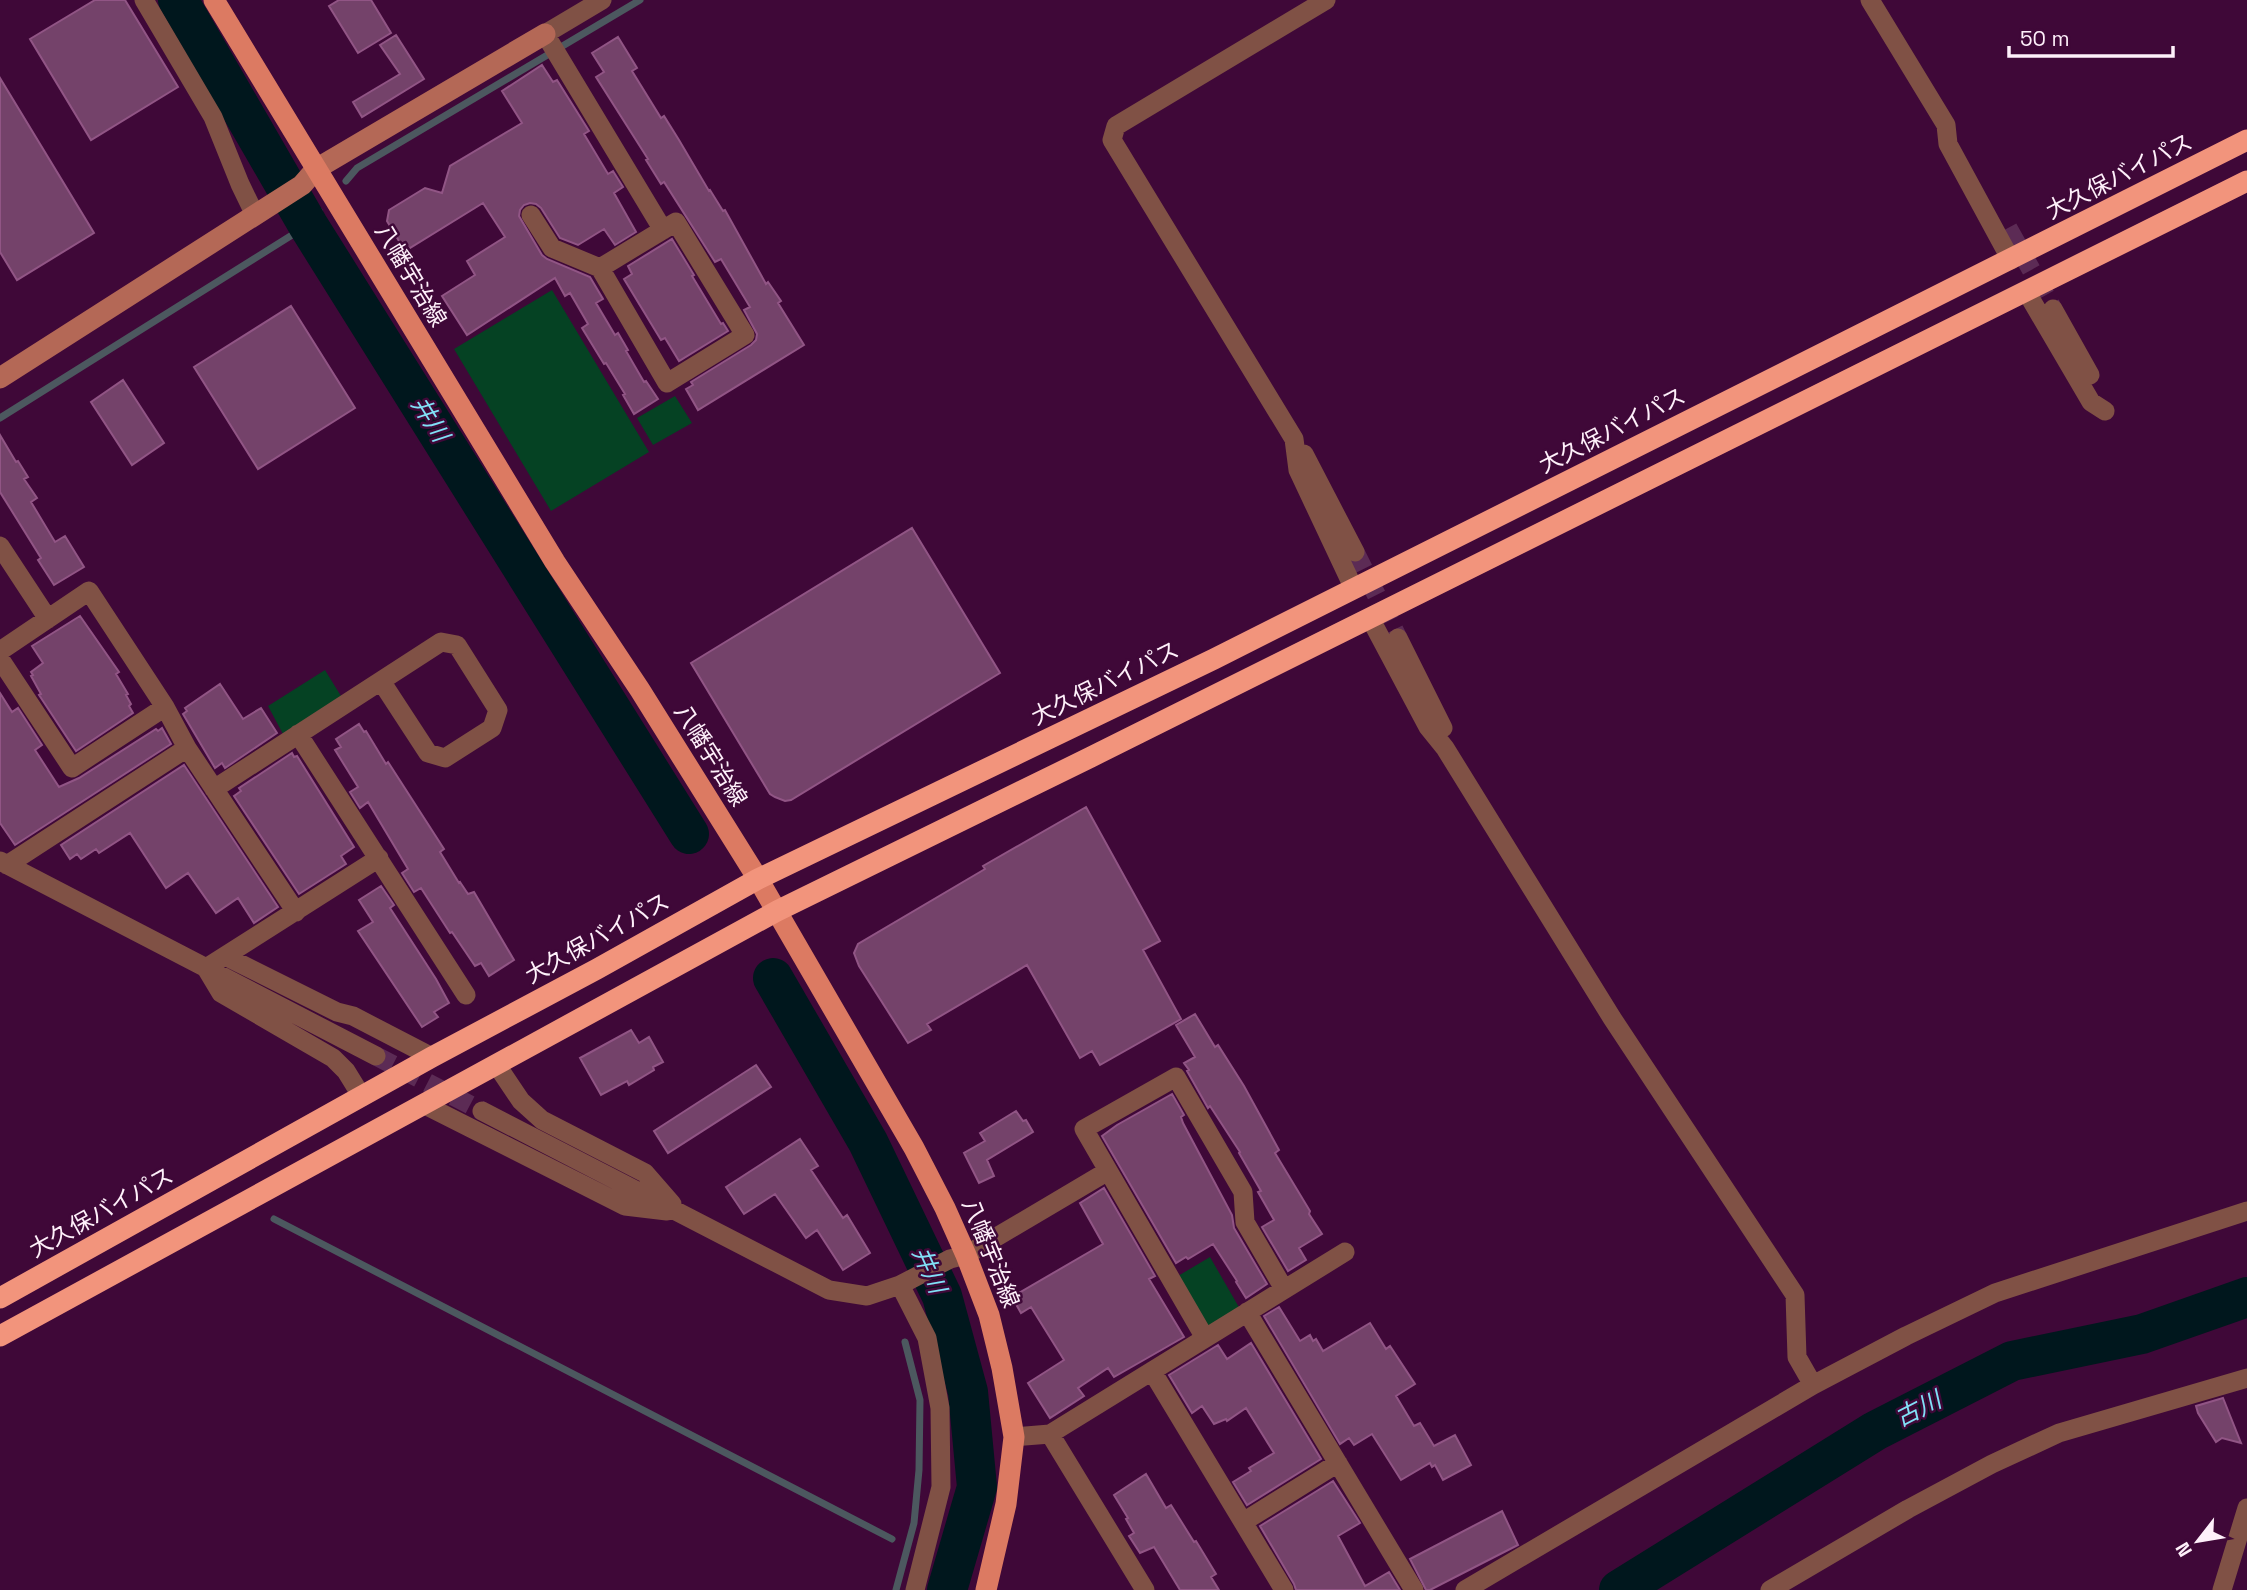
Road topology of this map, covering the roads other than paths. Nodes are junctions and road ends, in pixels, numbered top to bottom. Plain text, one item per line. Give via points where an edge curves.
1 (144, 0) edge
2 (214, 0) edge
3 (602, 0) edge
4 (1326, 0) edge
5 (1870, 0) edge
6 (548, 40) junction
7 (1946, 125) junction
8 (2247, 140) edge
9 (309, 177) junction
10 (2247, 181) edge
11 (260, 212) junction
12 (531, 215) dead end
13 (2008, 228) tunnel mouth
14 (663, 230) junction
15 (2011, 260) junction
16 (600, 268) junction
17 (2026, 291) junction
18 (2053, 309) tunnel mouth
19 (0, 378) edge
20 (1294, 439) junction
21 (0, 546) edge
22 (1355, 552) tunnel mouth
23 (1354, 589) junction
24 (1370, 618) junction
25 (48, 619) junction
26 (1398, 638) tunnel mouth
27 (0, 651) edge
28 (0, 659) edge
29 (381, 681) junction
30 (165, 707) junction
31 (298, 734) junction
32 (187, 748) junction
33 (1445, 748) junction
34 (214, 789) junction
35 (379, 858) junction
36 (3, 863) edge
37 (758, 879) junction
38 (777, 911) junction
39 (296, 912) junction
40 (225, 956) junction
41 (206, 968) junction
42 (466, 995) dead end
43 (376, 1056) tunnel mouth
44 (432, 1057) junction
45 (496, 1064) junction
46 (362, 1097) junction
47 (423, 1104) junction
48 (482, 1111) tunnel mouth
49 (1108, 1171) junction
50 (2247, 1211) edge
51 (678, 1212) junction
52 (1345, 1252) dead end
53 (958, 1257) junction
54 (900, 1285) junction
55 (1284, 1289) junction
56 (0, 1298) edge
57 (1247, 1312) junction
58 (0, 1336) edge
59 (1205, 1338) junction
60 (1152, 1371) junction
61 (2247, 1378) edge
62 (1813, 1385) junction
63 (1050, 1434) junction
64 (1014, 1437) junction
65 (1338, 1463) junction
66 (2247, 1508) edge
67 (1243, 1522) junction
68 (915, 1590) edge
69 (986, 1590) edge
70 (1145, 1590) edge
71 (1284, 1590) edge
72 (1414, 1590) edge
73 (1465, 1590) edge
74 (1770, 1590) edge
75 (2222, 1590) edge

1 - 11 street via 213,117 240,184
2 - 9 main road, 八幡宇治線
3 - 6 street
4 - 20 street via 1116,126 1112,140
5 - 7 street
6 - 9 street
6 - 14 street
7 - 13 street
7 - 15 street via 1948,144
8 - 15 highway, 大久保バイパス
9 - 11 street
9 - 37 main road, 八幡宇治線
10 - 17 highway
11 - 19 street
12 - 16 street via 552,248
14 - 16 street
14 - 16 street via 676,222 745,335 667,383
15 - 23 highway, 大久保バイパス
17 - 18 street via 2091,402 2105,411 2100,393
17 - 24 highway
20 - 22 street
20 - 23 street via 1298,470
21 - 25 street
23 - 37 highway, 大久保バイパス
24 - 33 street via 1428,727
24 - 38 highway
25 - 27 street
25 - 30 street via 89,591
26 - 33 street via 1446,733
28 - 30 street via 72,768
29 - 29 street via 442,642 457,645 498,710 492,728 445,758 428,753
29 - 31 street
30 - 32 street
31 - 34 street
31 - 35 street
32 - 34 street
32 - 36 street
33 - 62 street via 1612,1018 1795,1295 1797,1357
34 - 39 street
35 - 39 street
35 - 42 street
36 - 41 street
37 - 38 main road, 八幡宇治線
37 - 44 highway, 大久保バイパス
38 - 45 highway
38 - 53 main road, 八幡宇治線 via 914,1148
39 - 40 street
40 - 41 street
40 - 44 street
41 - 43 street
41 - 46 street via 221,993 332,1058
44 - 46 highway, 大久保バイパス
45 - 47 highway
45 - 51 street via 521,1101 542,1120 645,1173
46 - 56 highway, 大久保バイパス
47 - 51 street via 625,1206
47 - 58 highway
48 - 51 street
49 - 53 street
49 - 55 street via 1084,1129 1176,1077 1243,1192 1245,1222
49 - 59 street
50 - 62 street via 1995,1293
51 - 54 street via 829,1290 867,1296
52 - 55 street
53 - 54 street
53 - 64 main road, 八幡宇治線 via 989,1315
54 - 68 street via 927,1338 940,1408 941,1487
55 - 57 street
57 - 59 street
57 - 65 street
59 - 60 street
60 - 63 street
60 - 67 street
61 - 74 street via 2059,1433 1908,1509
62 - 73 street
63 - 64 street
63 - 70 street
64 - 69 main road, 八幡宇治線 via 1006,1504
65 - 67 street
65 - 72 street
66 - 75 street
67 - 71 street

